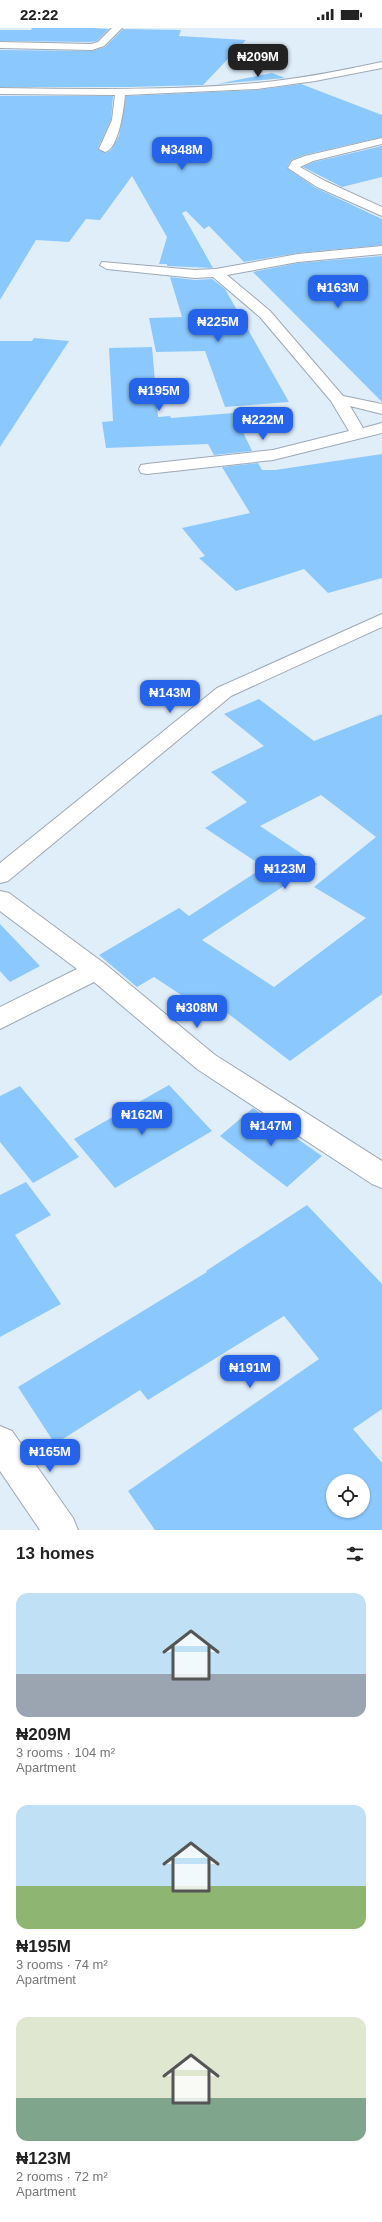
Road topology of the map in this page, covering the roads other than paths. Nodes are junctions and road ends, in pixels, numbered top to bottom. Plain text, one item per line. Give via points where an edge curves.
1 (117, 28) edge
2 (0, 45) edge
3 (382, 65) edge
4 (0, 91) edge
5 (120, 92) junction
6 (382, 141) edge
7 (105, 149) dead end
8 (382, 212) edge
9 (382, 250) edge
10 (107, 265) dead end
11 (216, 273) junction
12 (338, 399) junction
13 (382, 409) edge
14 (382, 428) edge
15 (358, 434) junction
16 (147, 469) dead end
17 (382, 620) edge
18 (0, 875) edge
19 (0, 899) edge
20 (96, 970) junction
21 (0, 1019) edge
22 (382, 1176) edge
23 (0, 1442) edge
24 (61, 1530) edge

1 - 2 street via 101,44 92,47
3 - 5 street via 294,82 185,91
4 - 5 street
5 - 7 street via 117,120
6 - 8 street via 309,158 296,163 294,168 328,188
9 - 11 street via 298,258
10 - 11 street via 178,273
11 - 12 street via 265,314
12 - 13 street
12 - 15 street
14 - 15 street
15 - 16 street via 273,455
17 - 18 street via 224,692
19 - 20 street
20 - 21 street
20 - 22 street via 206,1062
23 - 24 street

